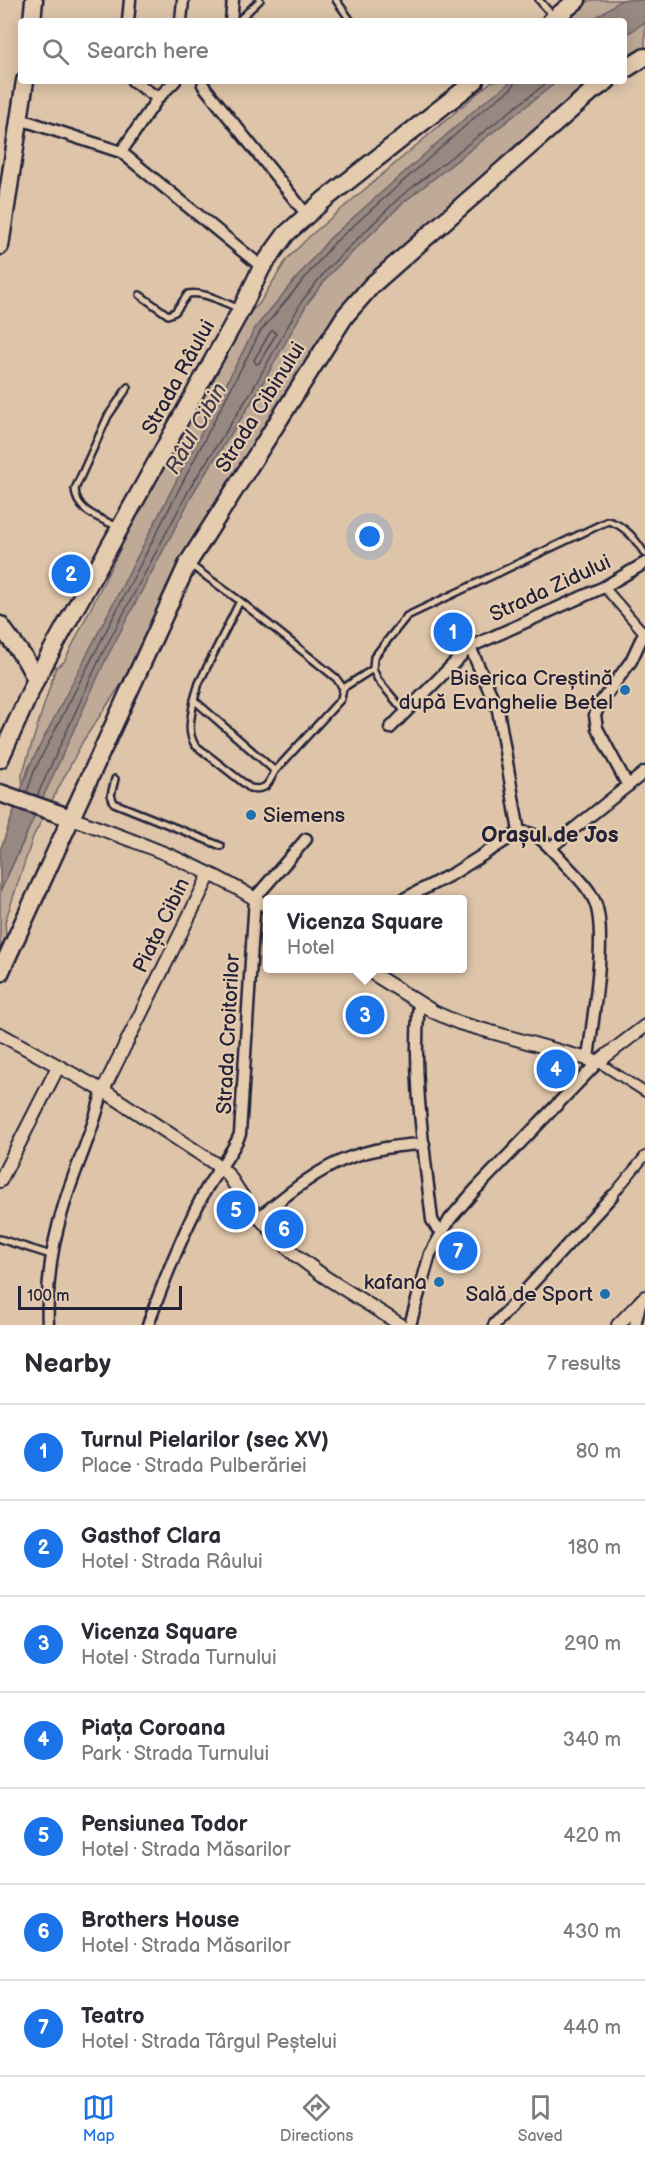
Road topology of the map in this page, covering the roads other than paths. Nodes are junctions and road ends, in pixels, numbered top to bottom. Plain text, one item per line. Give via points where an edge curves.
1 (34, 0) edge
2 (130, 0) edge
3 (183, 0) edge
4 (233, 0) edge
5 (260, 0) edge
6 (336, 0) edge
7 (539, 0) edge
8 (577, 0) edge
9 (32, 18) edge
10 (128, 18) edge
11 (181, 18) edge
12 (231, 18) edge
13 (241, 18) edge
14 (349, 18) edge
15 (552, 18) edge
16 (555, 18) edge
17 (645, 57) edge
18 (627, 68) edge
19 (25, 84) edge
20 (137, 84) edge
21 (172, 84) edge
22 (472, 84) edge
23 (603, 84) edge
24 (203, 85) dead end
25 (158, 98) junction
26 (20, 119) junction
27 (121, 152) junction
28 (307, 215) junction
29 (0, 246) edge
30 (262, 267) junction
31 (140, 295) dead end
32 (241, 310) junction
33 (128, 387) dead end
34 (120, 528) junction
35 (645, 554) edge
36 (188, 563) junction
37 (645, 563) edge
38 (604, 587) junction
39 (240, 601) junction
40 (0, 625) edge
41 (645, 632) edge
42 (471, 647) junction
43 (373, 669) junction
44 (36, 679) junction
45 (343, 688) junction
46 (194, 700) junction
47 (405, 712) junction
48 (390, 728) dead end
49 (0, 759) edge
50 (275, 771) junction
51 (645, 771) edge
52 (115, 780) dead end
53 (628, 786) junction
54 (1, 793) edge
55 (66, 816) junction
56 (519, 832) junction
57 (306, 838) dead end
58 (221, 846) dead end
59 (550, 848) junction
60 (210, 874) junction
61 (412, 895) edge
62 (255, 898) junction
63 (263, 904) edge
64 (0, 973) edge
65 (370, 973) edge
66 (419, 1003) junction
67 (645, 1026) edge
68 (0, 1034) edge
69 (593, 1060) junction
70 (58, 1067) junction
71 (102, 1092) junction
72 (645, 1092) edge
73 (424, 1144) junction
74 (645, 1156) edge
75 (220, 1167) junction
76 (0, 1181) edge
77 (612, 1196) joint
78 (258, 1218) junction
79 (442, 1230) junction
80 (0, 1239) edge
81 (51, 1255) junction
82 (643, 1298) edge
83 (48, 1325) edge
84 (148, 1325) edge
85 (401, 1325) edge
86 (410, 1325) edge
87 (494, 1325) edge
88 (618, 1325) edge
89 (635, 1325) edge

1 - 9 main road
2 - 10 street
3 - 11 street
4 - 12 street
5 - 13 lane
6 - 14 lane
7 - 15 lane
8 - 16 main road
17 - 18 main road
19 - 26 main road
20 - 25 street
21 - 25 street
22 - 28 main road, Strada Râului
23 - 36 main road, Strada Cibinului via 355,303
24 - 28 street
25 - 27 street
26 - 27 street
26 - 29 main road
27 - 30 street
28 - 30 main road, Strada Râului via 286,234
30 - 32 main road, Strada Râului
31 - 32 lane via 168,315 193,293
32 - 34 main road, Strada Râului
33 - 34 lane via 108,416 75,489 79,505
34 - 44 main road, Strada Râului
35 - 43 lane via 635,538 608,521 407,616 374,657
36 - 39 lane
36 - 55 main road, Strada Cibinului
37 - 38 street, Strada Zidului
38 - 41 street
38 - 42 street, Strada Zidului
39 - 45 lane via 336,678
39 - 46 lane
40 - 44 main road
41 - 53 street via 595,715 597,728
42 - 47 street
42 - 56 street via 498,710
43 - 45 lane
43 - 47 lane
44 - 49 main road, Strada Râului
45 - 50 lane via 341,699
46 - 50 lane
46 - 50 lane via 190,738 195,744 250,788 266,787
47 - 48 street
51 - 53 street
52 - 58 lane via 111,795 114,803
53 - 59 street
54 - 55 main road, Piața Cibin
55 - 60 street, Piața Cibin
55 - 64 main road, Strada Cibinului via 61,839
56 - 59 street via 535,834
56 - 61 street
57 - 62 street
59 - 69 street via 590,893 598,911 600,945
60 - 62 street
60 - 71 street, Piața Cibin
62 - 63 street
62 - 75 street, Strada Croitorilor via 242,1124 233,1149
65 - 66 street
66 - 69 street via 468,1026
66 - 73 street via 417,1046
67 - 69 street
68 - 70 street
69 - 72 street
69 - 79 street
70 - 71 street
70 - 76 street
71 - 75 street
71 - 81 street
73 - 78 street via 346,1157 311,1176
73 - 79 street via 432,1220
74 - 77 street
75 - 78 street
75 - 84 street, Strada Croitorilor via 173,1259
77 - 87 street
78 - 85 street via 308,1265
79 - 86 street via 430,1254
80 - 81 lane
81 - 83 street
82 - 88 street
82 - 89 street

